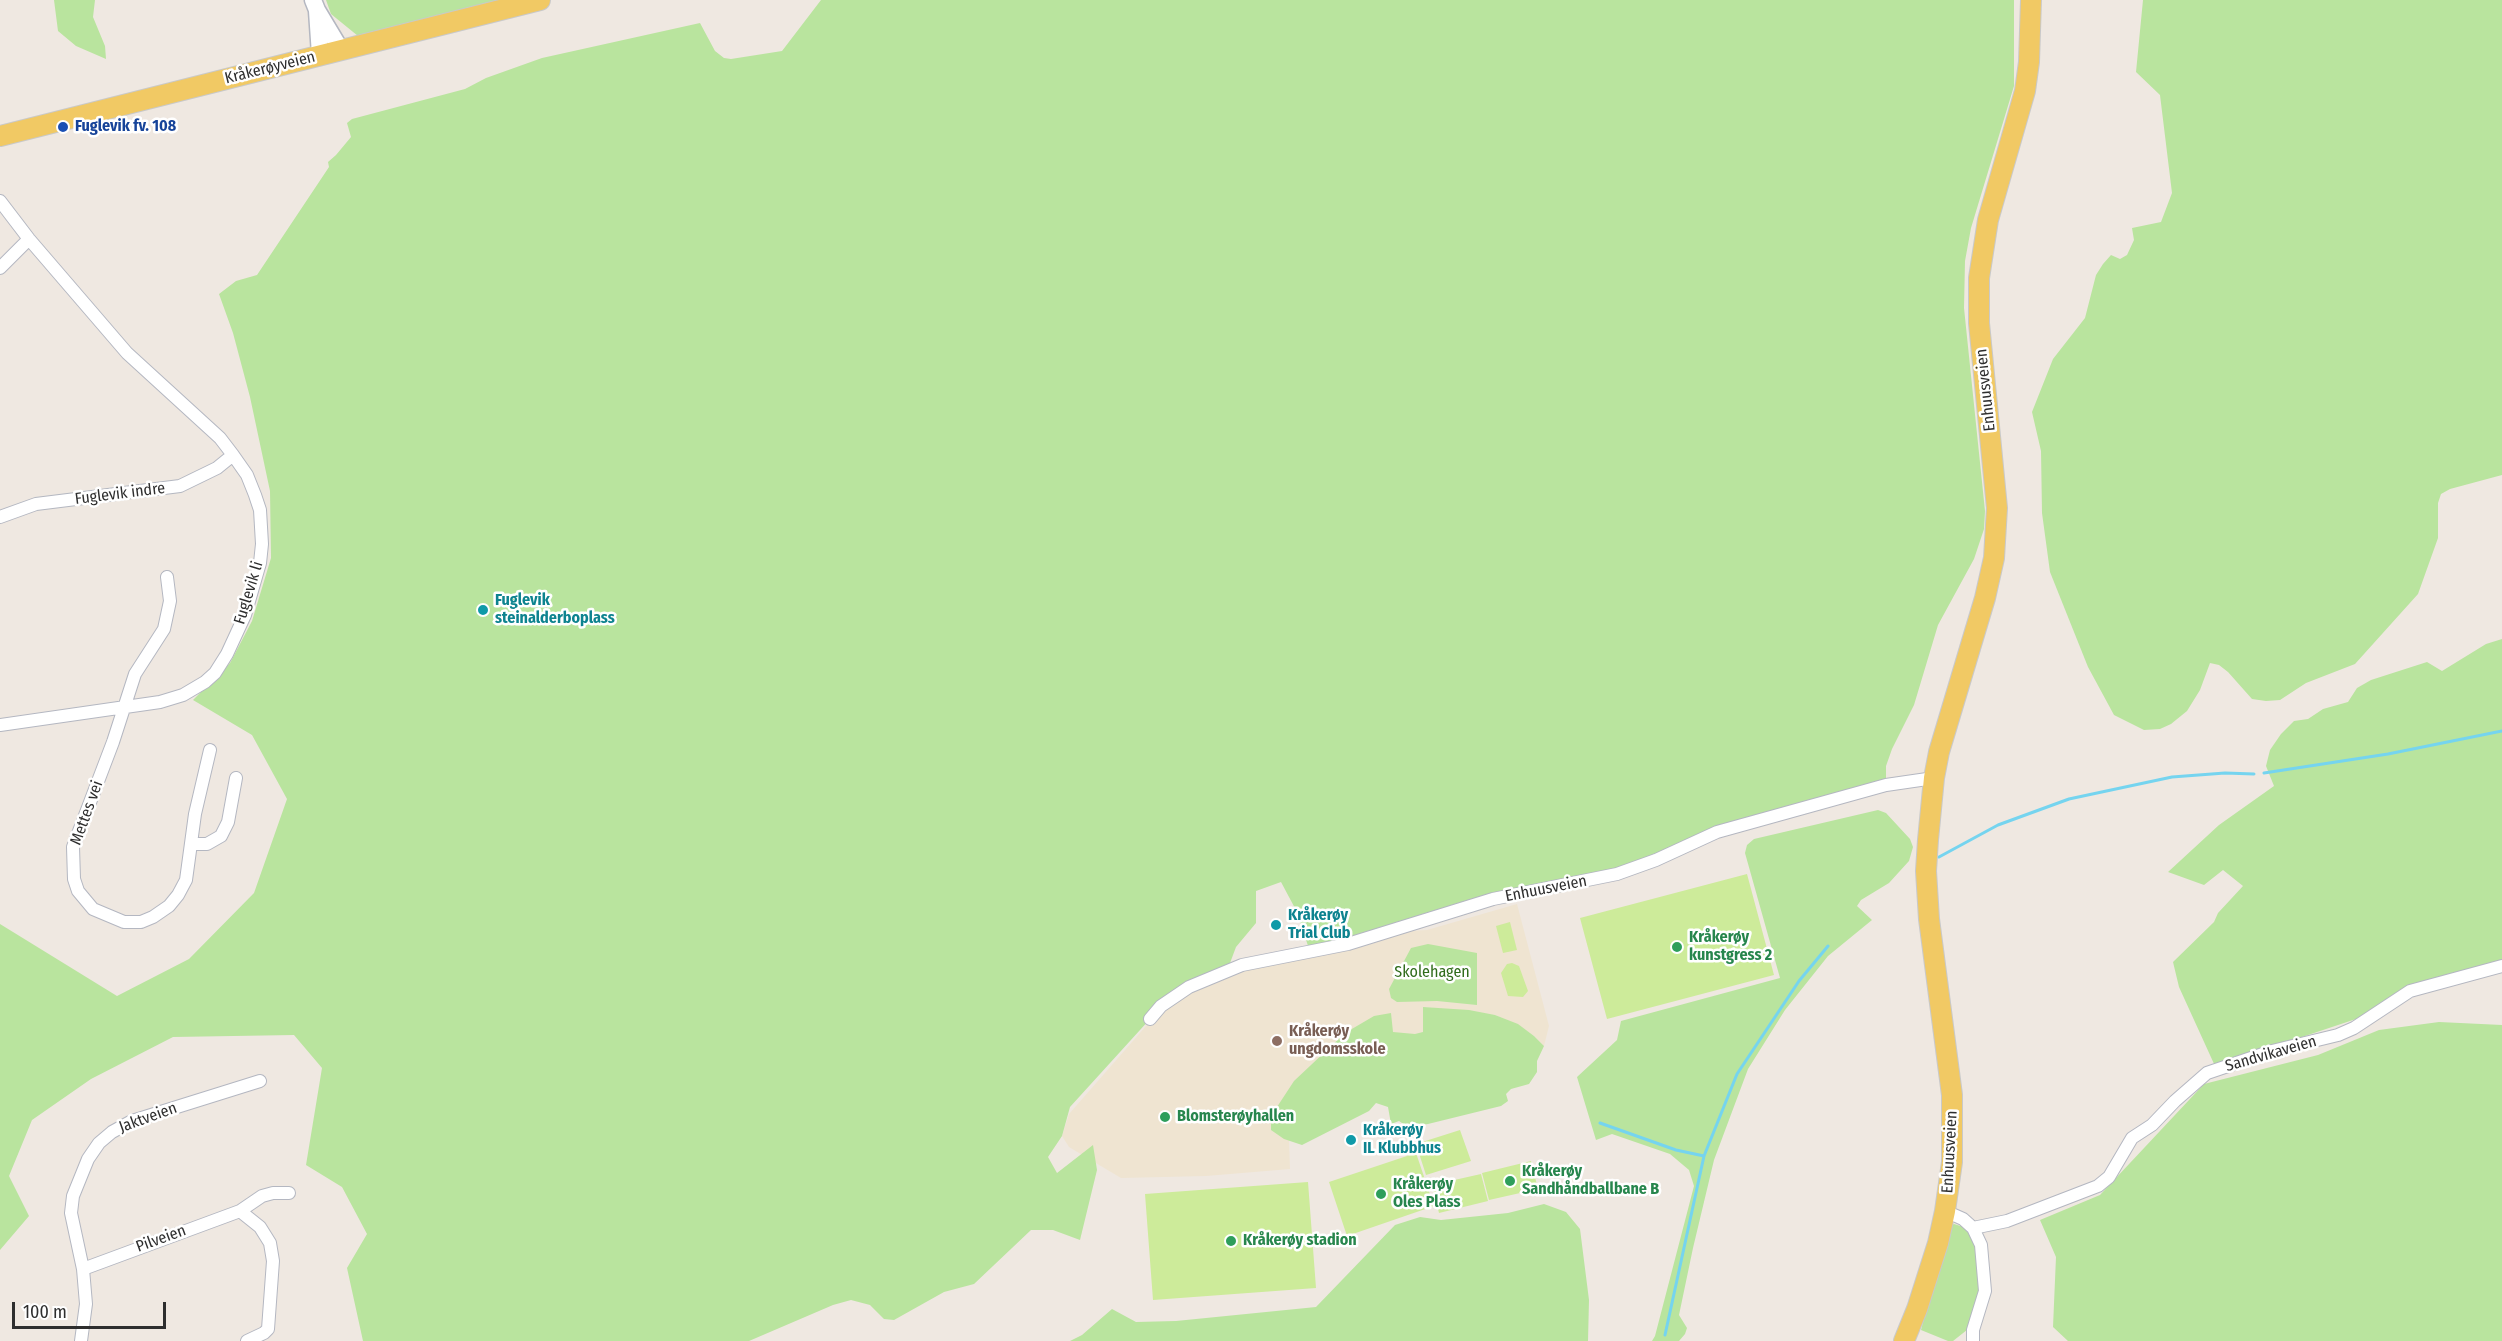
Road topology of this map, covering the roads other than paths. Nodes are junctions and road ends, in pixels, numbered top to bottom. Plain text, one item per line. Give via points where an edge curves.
1 (540, 0) edge
2 (2031, 0) edge
3 (315, 5) edge
4 (341, 50) junction
5 (320, 55) junction
6 (0, 136) edge
7 (0, 201) edge
8 (29, 239) junction
9 (0, 268) edge
10 (233, 454) junction
11 (0, 517) edge
12 (167, 577) dead end
13 (126, 708) junction
14 (0, 724) edge
15 (210, 750) dead end
16 (236, 778) dead end
17 (1934, 778) junction
18 (192, 844) junction
19 (2502, 966) edge
20 (1150, 1019) dead end
21 (260, 1081) dead end
22 (289, 1193) dead end
23 (240, 1211) junction
24 (1945, 1211) junction
25 (1973, 1228) junction
26 (83, 1269) junction
27 (81, 1341) edge
28 (247, 1341) edge
29 (1904, 1341) edge
30 (1973, 1341) edge

1 - 4 main road, Kråkerøyveien
2 - 17 main road, Enhuusveien via 2025,91 1988,220 1979,278 1979,323 1997,508 1994,558
3 - 4 main road
3 - 5 main road
4 - 5 main road, Kråkerøyveien
5 - 6 main road, Kråkerøyveien
7 - 8 street, Fuglevik li
8 - 9 street
8 - 10 street, Fuglevik li via 127,353
10 - 11 street, Fuglevik indre via 217,468 180,486 36,504
10 - 13 street, Fuglevik li via 247,475 260,510 260,563 245,615 227,654 206,682 183,695
12 - 13 street, Mettes vei via 170,601 164,629 135,674
13 - 14 street, Fuglevik li
13 - 18 street, Mettes vei via 73,847 78,891 93,909 107,916 141,922 169,906 178,895 186,880
15 - 18 street, Mettes vei
16 - 18 street via 221,836 207,844
17 - 20 street, Enhuusveien via 1886,784 1718,832 1617,874 1493,899 1348,944 1242,965 1189,987 1161,1005
17 - 24 main road, Enhuusveien via 1928,901 1954,1117
19 - 25 street, Sandvikaveien via 2410,991 2338,1035 2207,1073 2152,1125 2132,1138 2109,1177 2098,1186 2007,1221
21 - 26 street, Jaktveien via 132,1121 99,1143 78,1180 72,1204 72,1226
22 - 23 street, Pilveien via 262,1196
23 - 26 street, Pilveien
23 - 28 street via 260,1227 270,1243 273,1261 268,1329
24 - 25 street
24 - 29 main road, Enhuusveien via 1929,1274
25 - 30 street via 1981,1245 1985,1291
26 - 27 street, Jaktveien via 86,1304

